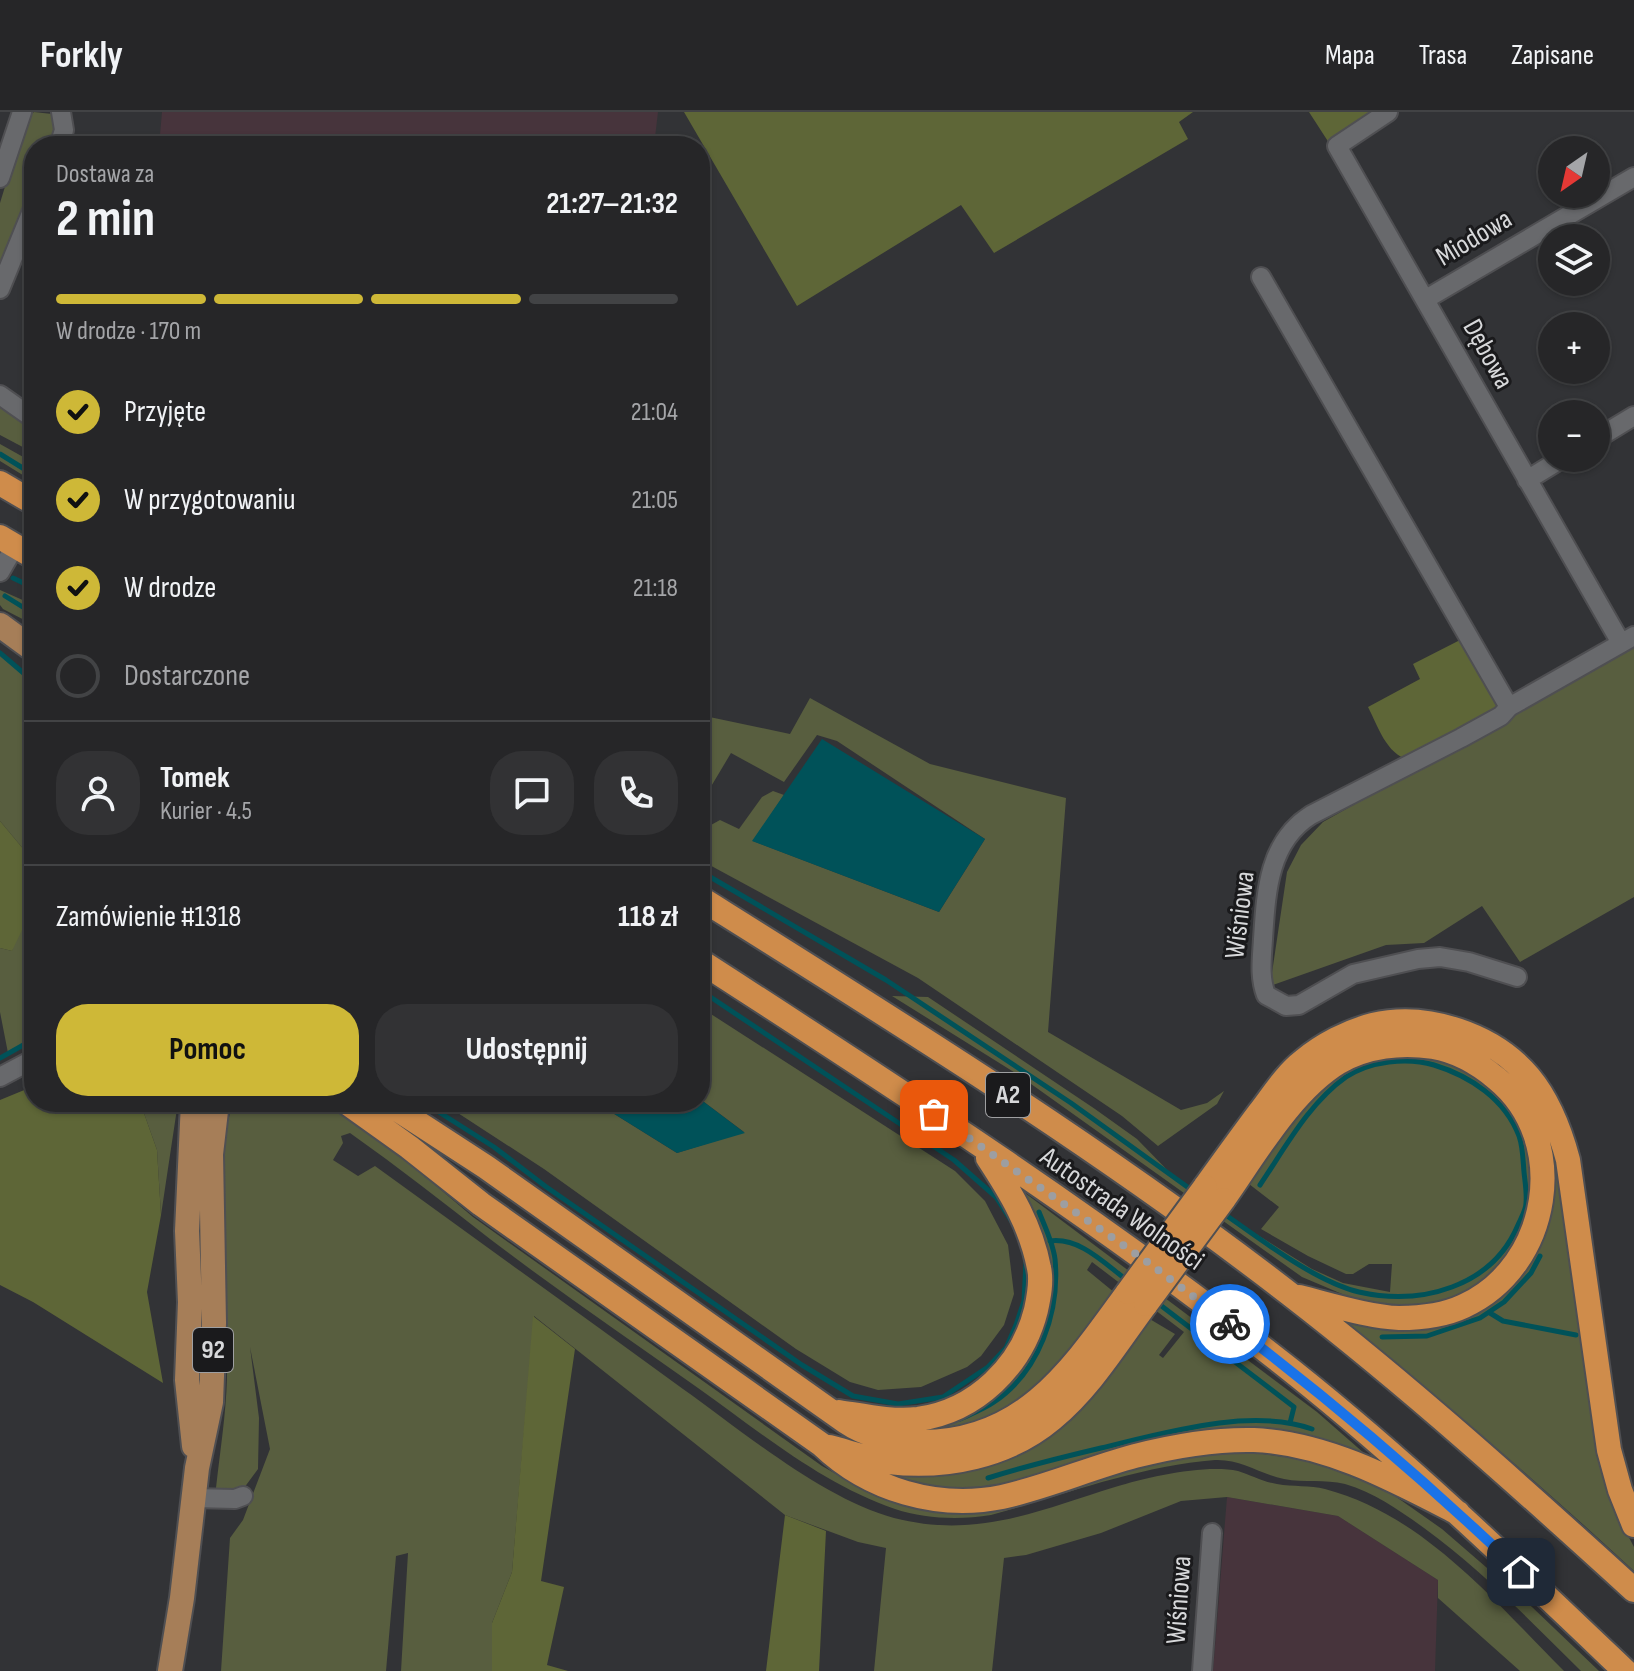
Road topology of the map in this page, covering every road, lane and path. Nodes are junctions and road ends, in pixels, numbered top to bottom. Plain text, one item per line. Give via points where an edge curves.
1 (61, 112) edge
2 (1388, 112) edge
3 (13, 122) edge
4 (62, 136) edge
5 (1634, 177) edge
6 (0, 178) edge
7 (24, 230) edge
8 (1261, 277) dead end
9 (0, 289) edge
10 (1426, 299) junction
11 (0, 395) edge
12 (24, 412) edge
13 (1634, 416) edge
14 (1610, 431) edge
15 (1540, 472) edge
16 (1527, 480) junction
17 (2, 484) edge
18 (24, 497) edge
19 (24, 504) edge
20 (17, 543) edge
21 (0, 572) edge
22 (5, 628) edge
23 (24, 636) edge
24 (1628, 639) edge
25 (24, 642) edge
26 (1509, 707) junction
27 (710, 904) edge
28 (710, 967) edge
29 (1517, 977) dead end
30 (24, 1064) edge
31 (0, 1077) edge
32 (193, 1112) edge
33 (216, 1112) edge
34 (360, 1112) edge
35 (401, 1112) edge
36 (980, 1146) junction
37 (1214, 1193) junction
38 (1291, 1295) junction
39 (1137, 1298) junction
40 (834, 1411) junction
41 (822, 1445) junction
42 (197, 1468) junction
43 (243, 1496) dead end
44 (193, 1498) junction
45 (1458, 1513) junction
46 (1634, 1525) edge
47 (1212, 1533) dead end
48 (1634, 1590) edge
49 (170, 1671) edge
50 (1202, 1671) edge
51 (1625, 1671) edge

1 - 4 street
2 - 10 street, Dębowa via 1337,146
3 - 6 street
5 - 10 street, Miodowa
7 - 9 street
8 - 26 street
10 - 16 street, Dębowa
11 - 12 street
13 - 14 street
15 - 16 street
16 - 24 street, Dębowa
17 - 18 highway
17 - 19 street
20 - 21 street
22 - 23 main road
22 - 25 main road
24 - 26 street, Wiśniowa
26 - 29 street, Wiśniowa via 1461,738 1300,821 1280,847 1268,884 1261,972 1266,995 1286,1006 1299,1005 1353,974 1418,959 1469,962
27 - 38 highway, Autostrada Wolności / A2 via 1093,1150
28 - 36 highway, Autostrada Wolności / A2
30 - 31 street
32 - 42 main road, 92 via 187,1380
33 - 42 main road, 92 via 211,1154 211,1402
34 - 41 highway
35 - 40 highway
36 - 40 highway via 1023,1214 1040,1271 1031,1330 1019,1353 987,1390 944,1412 896,1420
36 - 45 highway, Autostrada Wolności / A2 via 1294,1372
37 - 38 highway via 1311,1083 1356,1054 1403,1045 1443,1049 1466,1057 1509,1089 1535,1130 1544,1184 1531,1240 1500,1281 1465,1306 1401,1318
37 - 39 highway, bridge
37 - 46 highway via 1282,1082 1320,1048 1373,1025 1401,1022 1459,1031 1507,1055 1544,1098 1564,1146 1609,1450
38 - 48 highway, Autostrada Wolności / A2
39 - 40 highway via 1057,1384 988,1431 951,1441 897,1440 856,1429
39 - 41 highway via 1075,1396 1052,1419 1012,1444 928,1464 887,1462
41 - 45 highway via 874,1482 925,1497 970,1500 1017,1493 1166,1449 1258,1440 1350,1462
42 - 44 main road, 92
43 - 44 street
44 - 49 main road, 92
45 - 51 highway, Autostrada Wolności / A2
47 - 50 street, Wiśniowa

